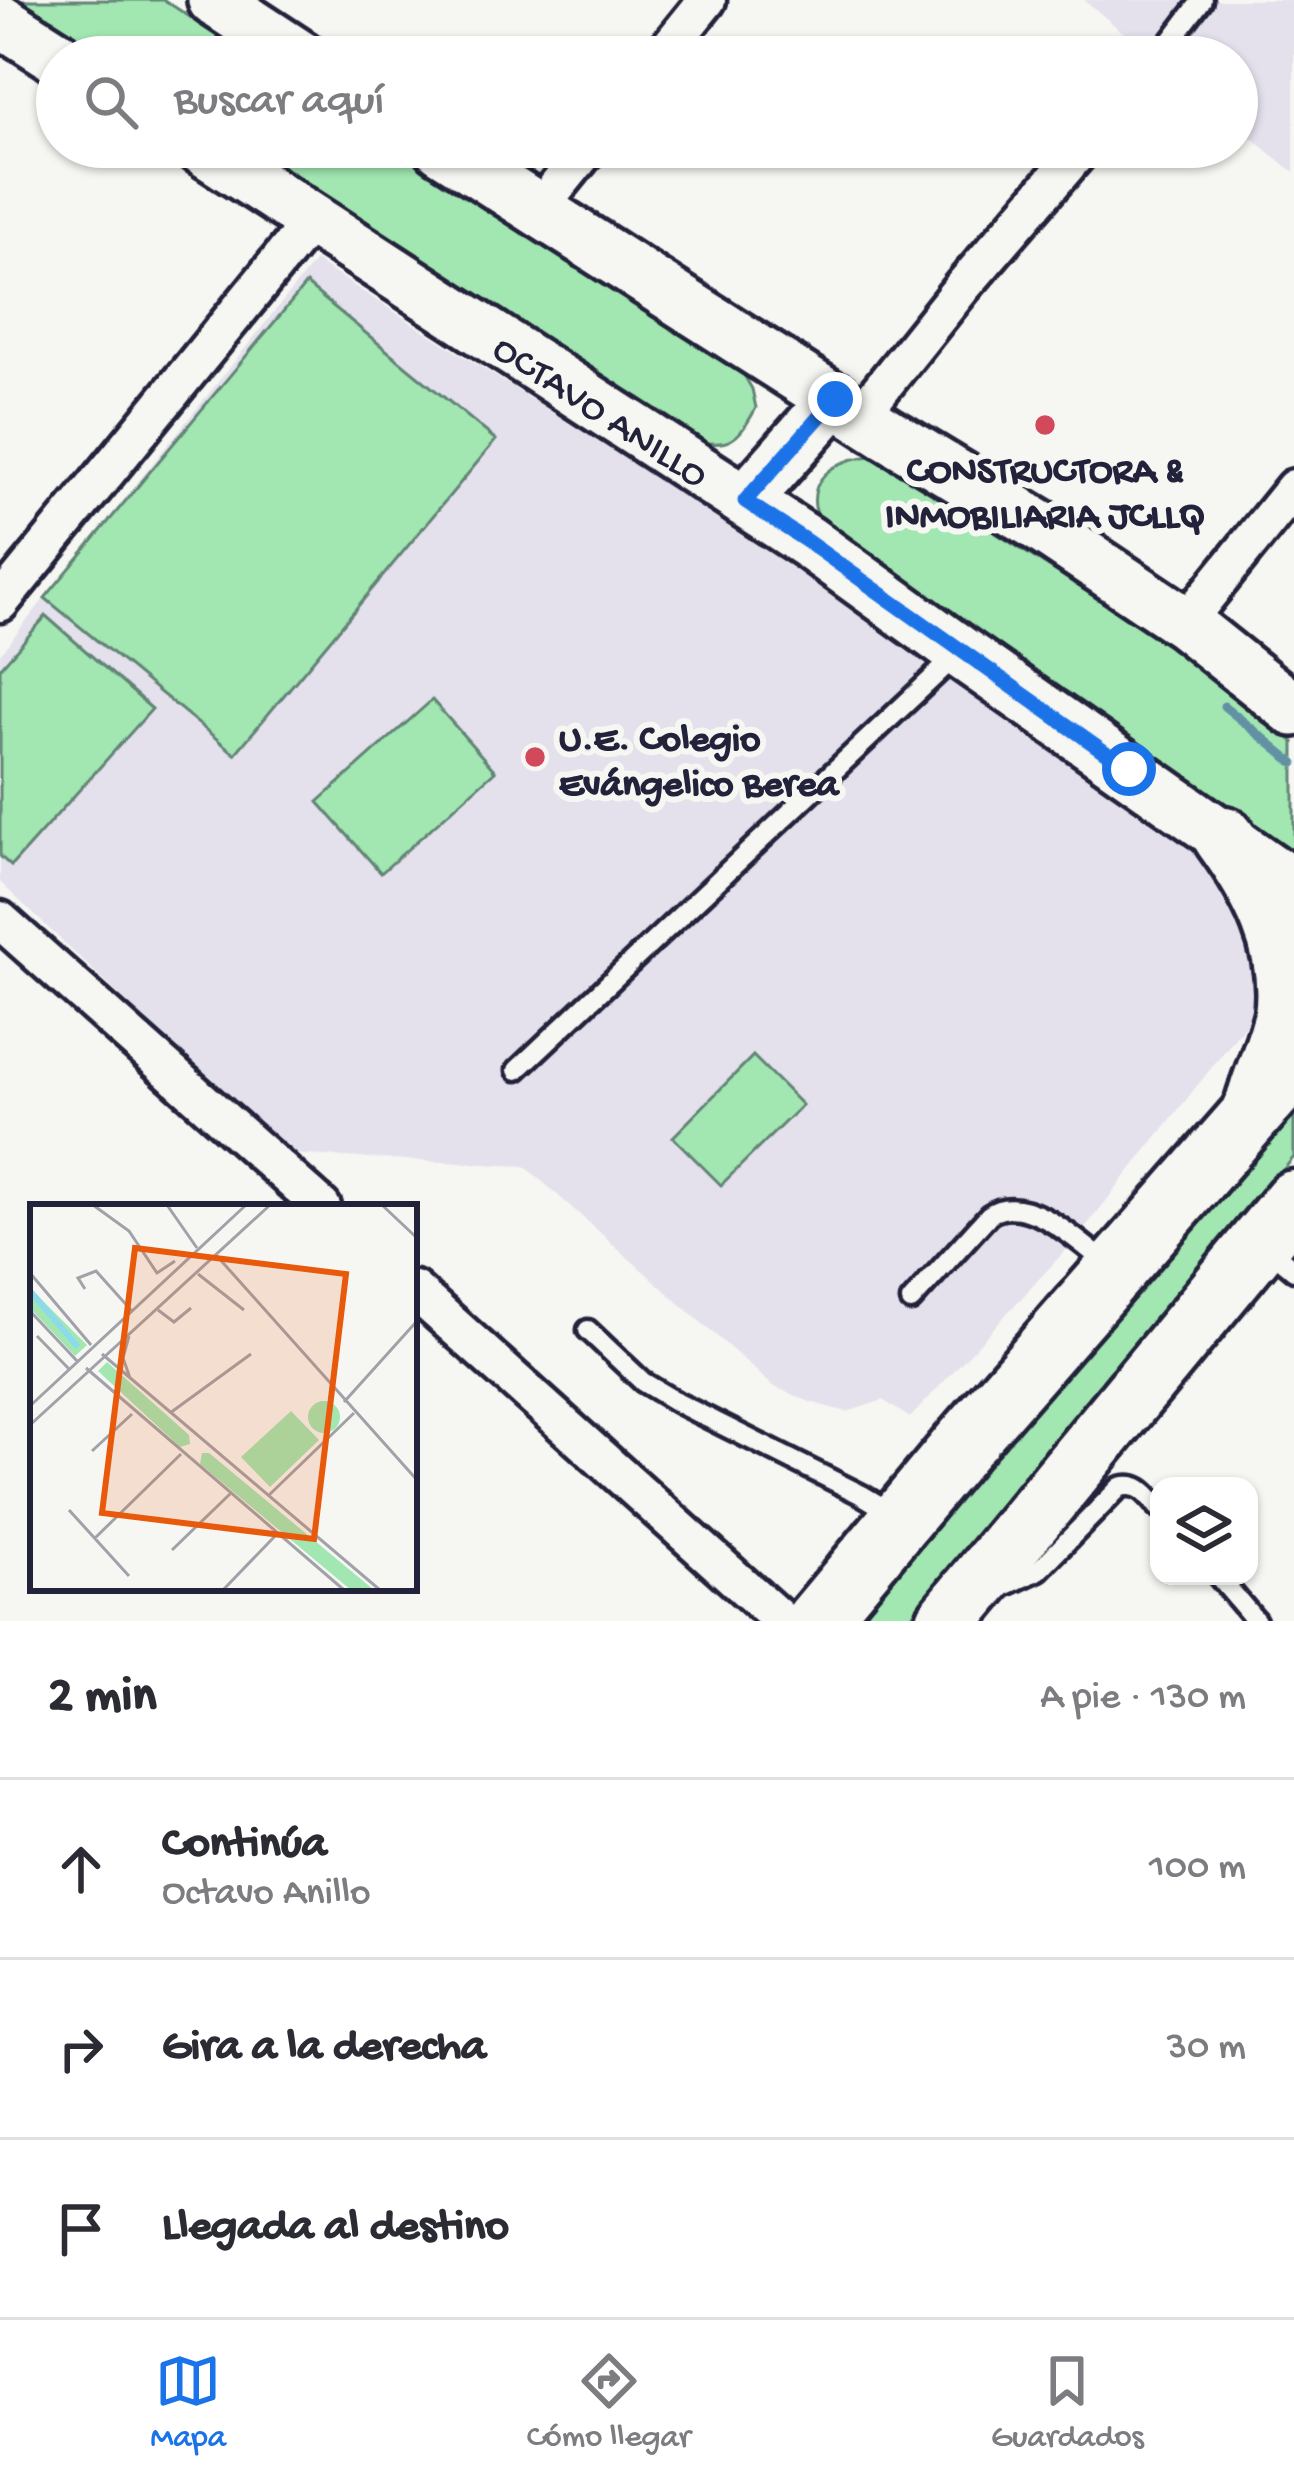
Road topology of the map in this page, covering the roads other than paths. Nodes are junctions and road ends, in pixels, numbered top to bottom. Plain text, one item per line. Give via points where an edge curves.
1 (707, 0) edge
2 (1202, 0) edge
3 (222, 2) edge
4 (0, 20) edge
5 (271, 36) edge
6 (679, 36) edge
7 (1175, 36) edge
8 (36, 43) edge
9 (233, 168) edge
10 (473, 168) edge
11 (572, 168) edge
12 (1064, 168) edge
13 (538, 210) junction
14 (313, 218) junction
15 (847, 407) junction
16 (1294, 488) edge
17 (745, 501) junction
18 (0, 603) edge
19 (1185, 622) junction
20 (960, 652) junction
21 (1294, 710) edge
22 (1223, 837) junction
23 (1294, 886) edge
24 (0, 920) edge
25 (1294, 1066) edge
26 (517, 1070) dead end
27 (1251, 1116) junction
28 (319, 1204) edge
29 (1283, 1238) edge
30 (1115, 1270) junction
31 (417, 1292) edge
32 (911, 1301) dead end
33 (587, 1330) dead end
34 (1150, 1498) edge
35 (901, 1519) junction
36 (1226, 1585) edge
37 (957, 1610) edge
38 (782, 1621) edge
39 (816, 1621) edge
40 (1256, 1621) edge

1 - 6 street
2 - 7 lane
3 - 5 main road
4 - 8 main road
9 - 14 main road, OCTAVO ANILLO
10 - 13 main road
11 - 13 street
12 - 15 street
13 - 15 main road
14 - 17 main road, OCTAVO ANILLO
14 - 18 street
15 - 17 main road
15 - 19 main road
16 - 19 street
17 - 20 main road, OCTAVO ANILLO
19 - 21 main road
20 - 22 main road, OCTAVO ANILLO
20 - 26 lane
22 - 23 main road, OCTAVO ANILLO
22 - 27 highway via 1257,883 1281,936 1288,978 1286,1013
24 - 28 street
25 - 27 highway
27 - 30 highway
29 - 37 highway
30 - 32 lane via 1024,1207 1001,1206
30 - 35 highway
31 - 38 street
33 - 35 lane via 643,1382
34 - 37 lane via 1132,1484 1120,1487 1039,1570
35 - 39 highway
36 - 40 lane

